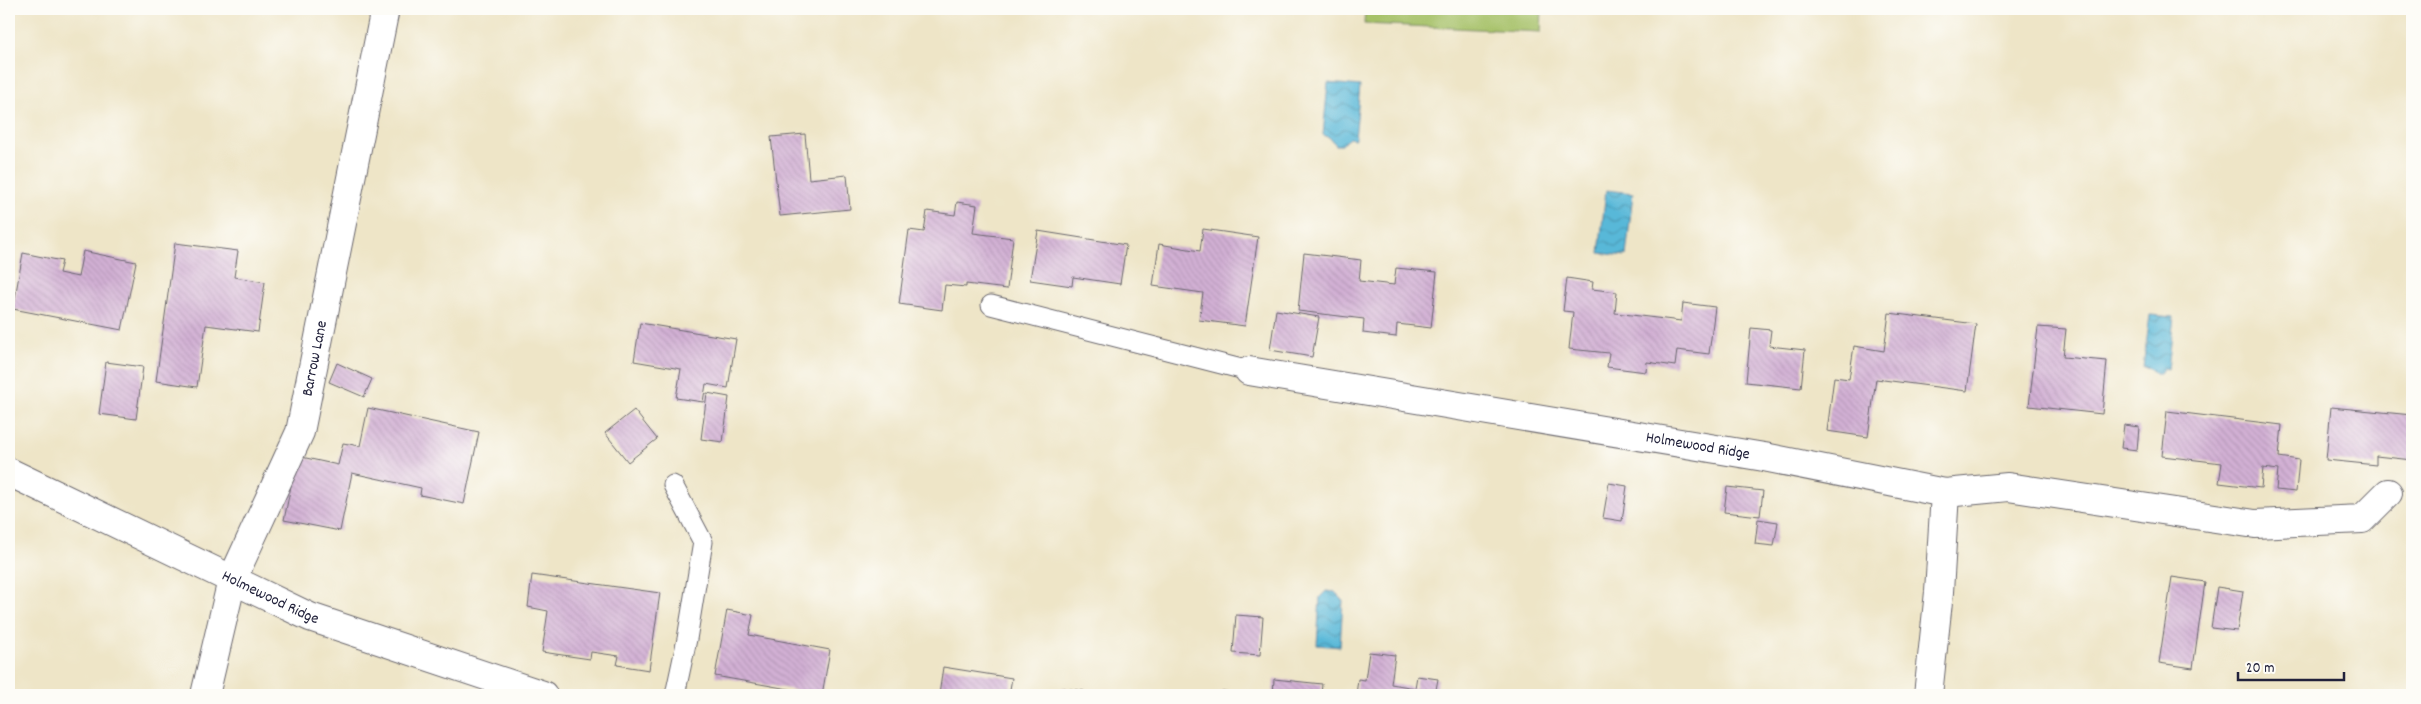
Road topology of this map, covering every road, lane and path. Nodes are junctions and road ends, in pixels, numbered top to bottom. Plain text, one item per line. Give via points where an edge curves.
1 (385, 9) edge
2 (991, 305) dead end
3 (1250, 371) joint
4 (9, 472) edge
5 (673, 485) dead end
6 (1945, 493) junction
7 (2388, 493) dead end
8 (232, 580) junction
9 (205, 695) edge
10 (543, 695) edge
11 (675, 695) edge
12 (1928, 695) edge

1 - 8 street, Barrow Lane via 300,432
2 - 3 lane
3 - 6 street, Holmewood Ridge via 1764,457
4 - 8 street, Holmewood Ridge
5 - 11 lane via 702,542
6 - 7 street, Holmewood Ridge via 2008,487 2256,524 2362,519
6 - 12 street
8 - 9 street, Barrow Lane
8 - 10 street, Holmewood Ridge via 310,617

